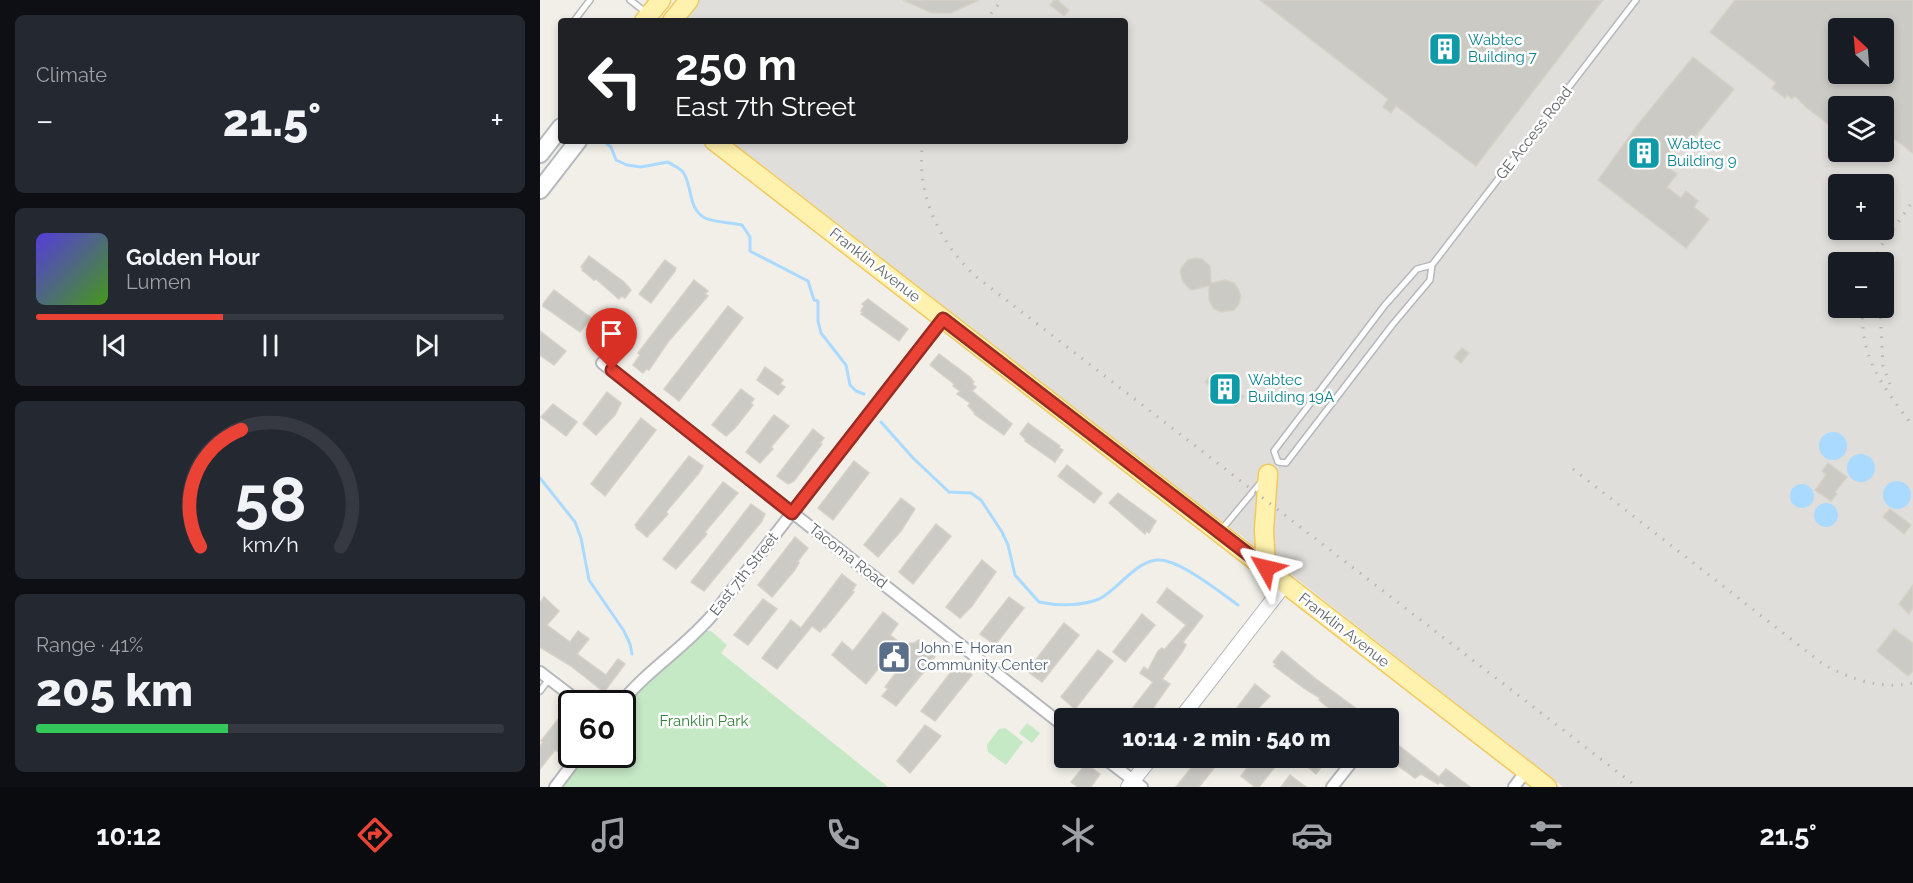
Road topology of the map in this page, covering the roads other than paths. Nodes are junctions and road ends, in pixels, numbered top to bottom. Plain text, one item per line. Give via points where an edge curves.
1 (590, 0) edge
2 (630, 0) edge
3 (661, 0) edge
4 (689, 0) edge
5 (1636, 0) edge
6 (576, 18) edge
7 (646, 18) edge
8 (674, 18) edge
9 (558, 131) edge
10 (576, 144) edge
11 (718, 144) edge
12 (540, 154) edge
13 (540, 190) edge
14 (1432, 265) junction
15 (943, 319) junction
16 (602, 363) dead end
17 (1273, 468) junction
18 (792, 513) junction
19 (1219, 533) junction
20 (1266, 568) junction
21 (1285, 584) junction
22 (540, 672) edge
23 (549, 679) junction
24 (564, 690) edge
25 (632, 690) edge
26 (540, 691) edge
27 (1189, 708) edge
28 (1054, 718) edge
29 (569, 768) edge
30 (1115, 768) edge
31 (1145, 768) edge
32 (1347, 768) edge
33 (1526, 771) junction
34 (1134, 785) edge
35 (555, 787) edge
36 (1332, 787) edge
37 (1514, 787) edge
38 (1547, 787) edge

1 - 6 lane
2 - 7 lane
3 - 7 main road
4 - 8 main road
5 - 14 lane, GE Access Road
9 - 12 main road
10 - 13 main road
11 - 15 main road, Franklin Avenue
14 - 17 lane, GE Access Road via 1430,280 1286,463
14 - 17 lane, GE Access Road via 1417,269 1385,305 1274,451
15 - 18 street, East 7th Street
15 - 19 main road, Franklin Avenue
16 - 18 street, Tacoma Road
17 - 19 lane, GE Access Road
17 - 20 main road via 1264,530
18 - 25 street, East 7th Street via 702,627
18 - 28 street, Tacoma Road
19 - 20 main road, Franklin Avenue
20 - 21 main road, Franklin Avenue
21 - 27 street
21 - 33 main road, Franklin Avenue
22 - 23 street
23 - 24 street
23 - 26 lane
29 - 35 street
30 - 34 street
31 - 34 street
32 - 36 street
33 - 37 street
33 - 38 main road, Franklin Avenue

